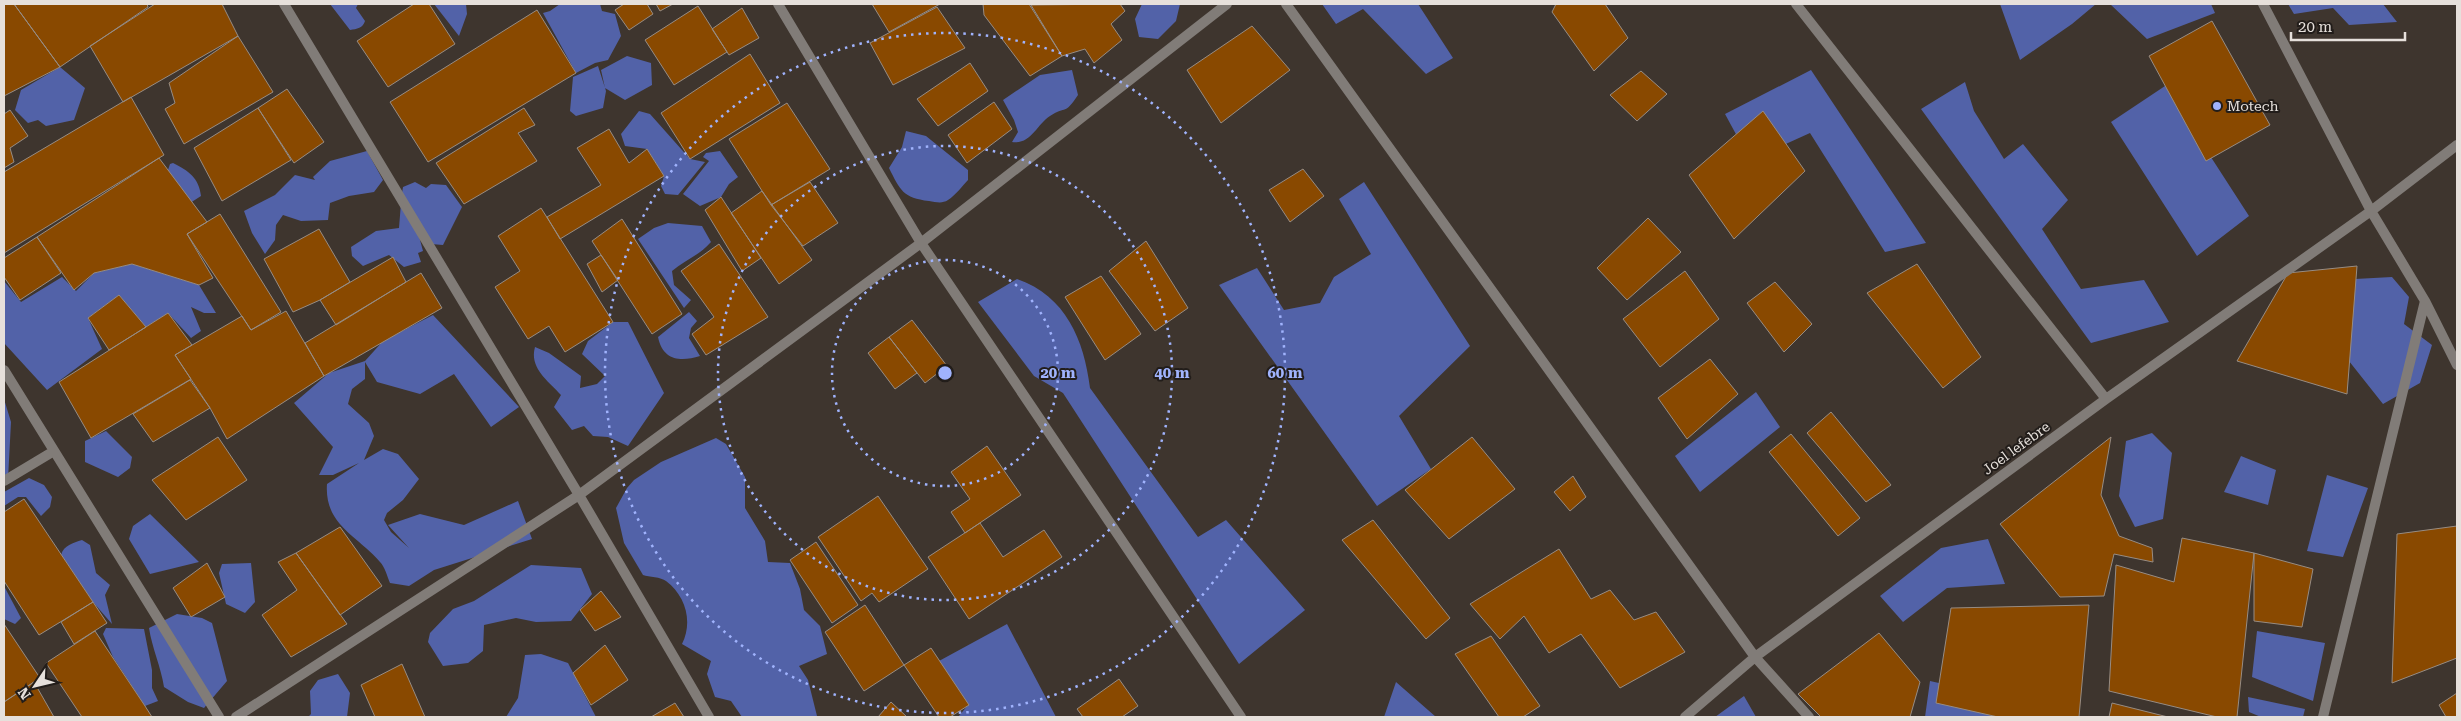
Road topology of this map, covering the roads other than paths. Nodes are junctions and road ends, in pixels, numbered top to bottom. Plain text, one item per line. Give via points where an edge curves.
1 (284, 4) edge
2 (778, 4) edge
3 (1227, 4) edge
4 (1286, 4) edge
5 (1796, 4) edge
6 (2263, 4) edge
7 (2457, 145) edge
8 (2371, 211) junction
9 (921, 243) junction
10 (2425, 301) junction
11 (2457, 365) edge
12 (4, 370) edge
13 (2106, 400) junction
14 (54, 451) junction
15 (4, 481) edge
16 (579, 495) junction
17 (1755, 657) junction
18 (220, 717) edge
19 (236, 717) edge
20 (709, 717) edge
21 (1241, 717) edge
22 (1685, 717) edge
23 (1809, 717) edge
24 (2323, 717) edge

1 - 16 street
2 - 9 street
3 - 9 street
4 - 17 street
5 - 13 street
6 - 8 street
7 - 8 street, Joel lefebre
8 - 10 street
8 - 13 street, Joel lefebre
9 - 16 street
9 - 21 street
10 - 11 street
10 - 24 street
12 - 14 street
13 - 17 street, Joel lefebre
14 - 15 street
14 - 18 street
16 - 19 street
16 - 20 street
17 - 22 street, Joel lefebre
17 - 23 street

